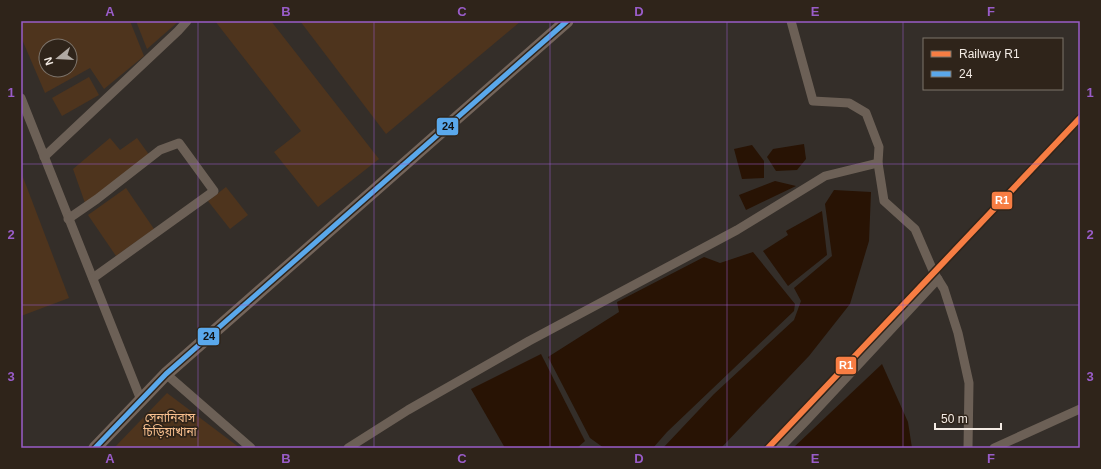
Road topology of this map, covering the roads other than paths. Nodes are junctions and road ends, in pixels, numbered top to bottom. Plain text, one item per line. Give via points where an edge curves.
1 (187, 21) edge
2 (791, 21) edge
3 (561, 23) edge
4 (21, 98) edge
5 (44, 157) junction
6 (878, 163) junction
7 (68, 219) junction
8 (92, 278) junction
9 (938, 279) junction
10 (166, 374) junction
11 (141, 400) junction
12 (1080, 409) edge
13 (94, 448) edge
14 (251, 448) edge
15 (348, 448) edge
16 (780, 448) edge
17 (968, 448) edge
18 (994, 448) edge

1 - 5 street
2 - 6 street via 813,101 849,103 866,113 879,147
3 - 10 highway
4 - 5 street
5 - 7 street
6 - 9 street via 884,201 915,229
6 - 15 street via 825,176 737,230 529,341 408,410
7 - 8 street
7 - 8 street via 160,150 179,142 214,191
8 - 11 street
9 - 16 street
9 - 17 street via 944,289 958,333 969,383
10 - 11 highway
10 - 14 street
11 - 13 highway
12 - 18 street

